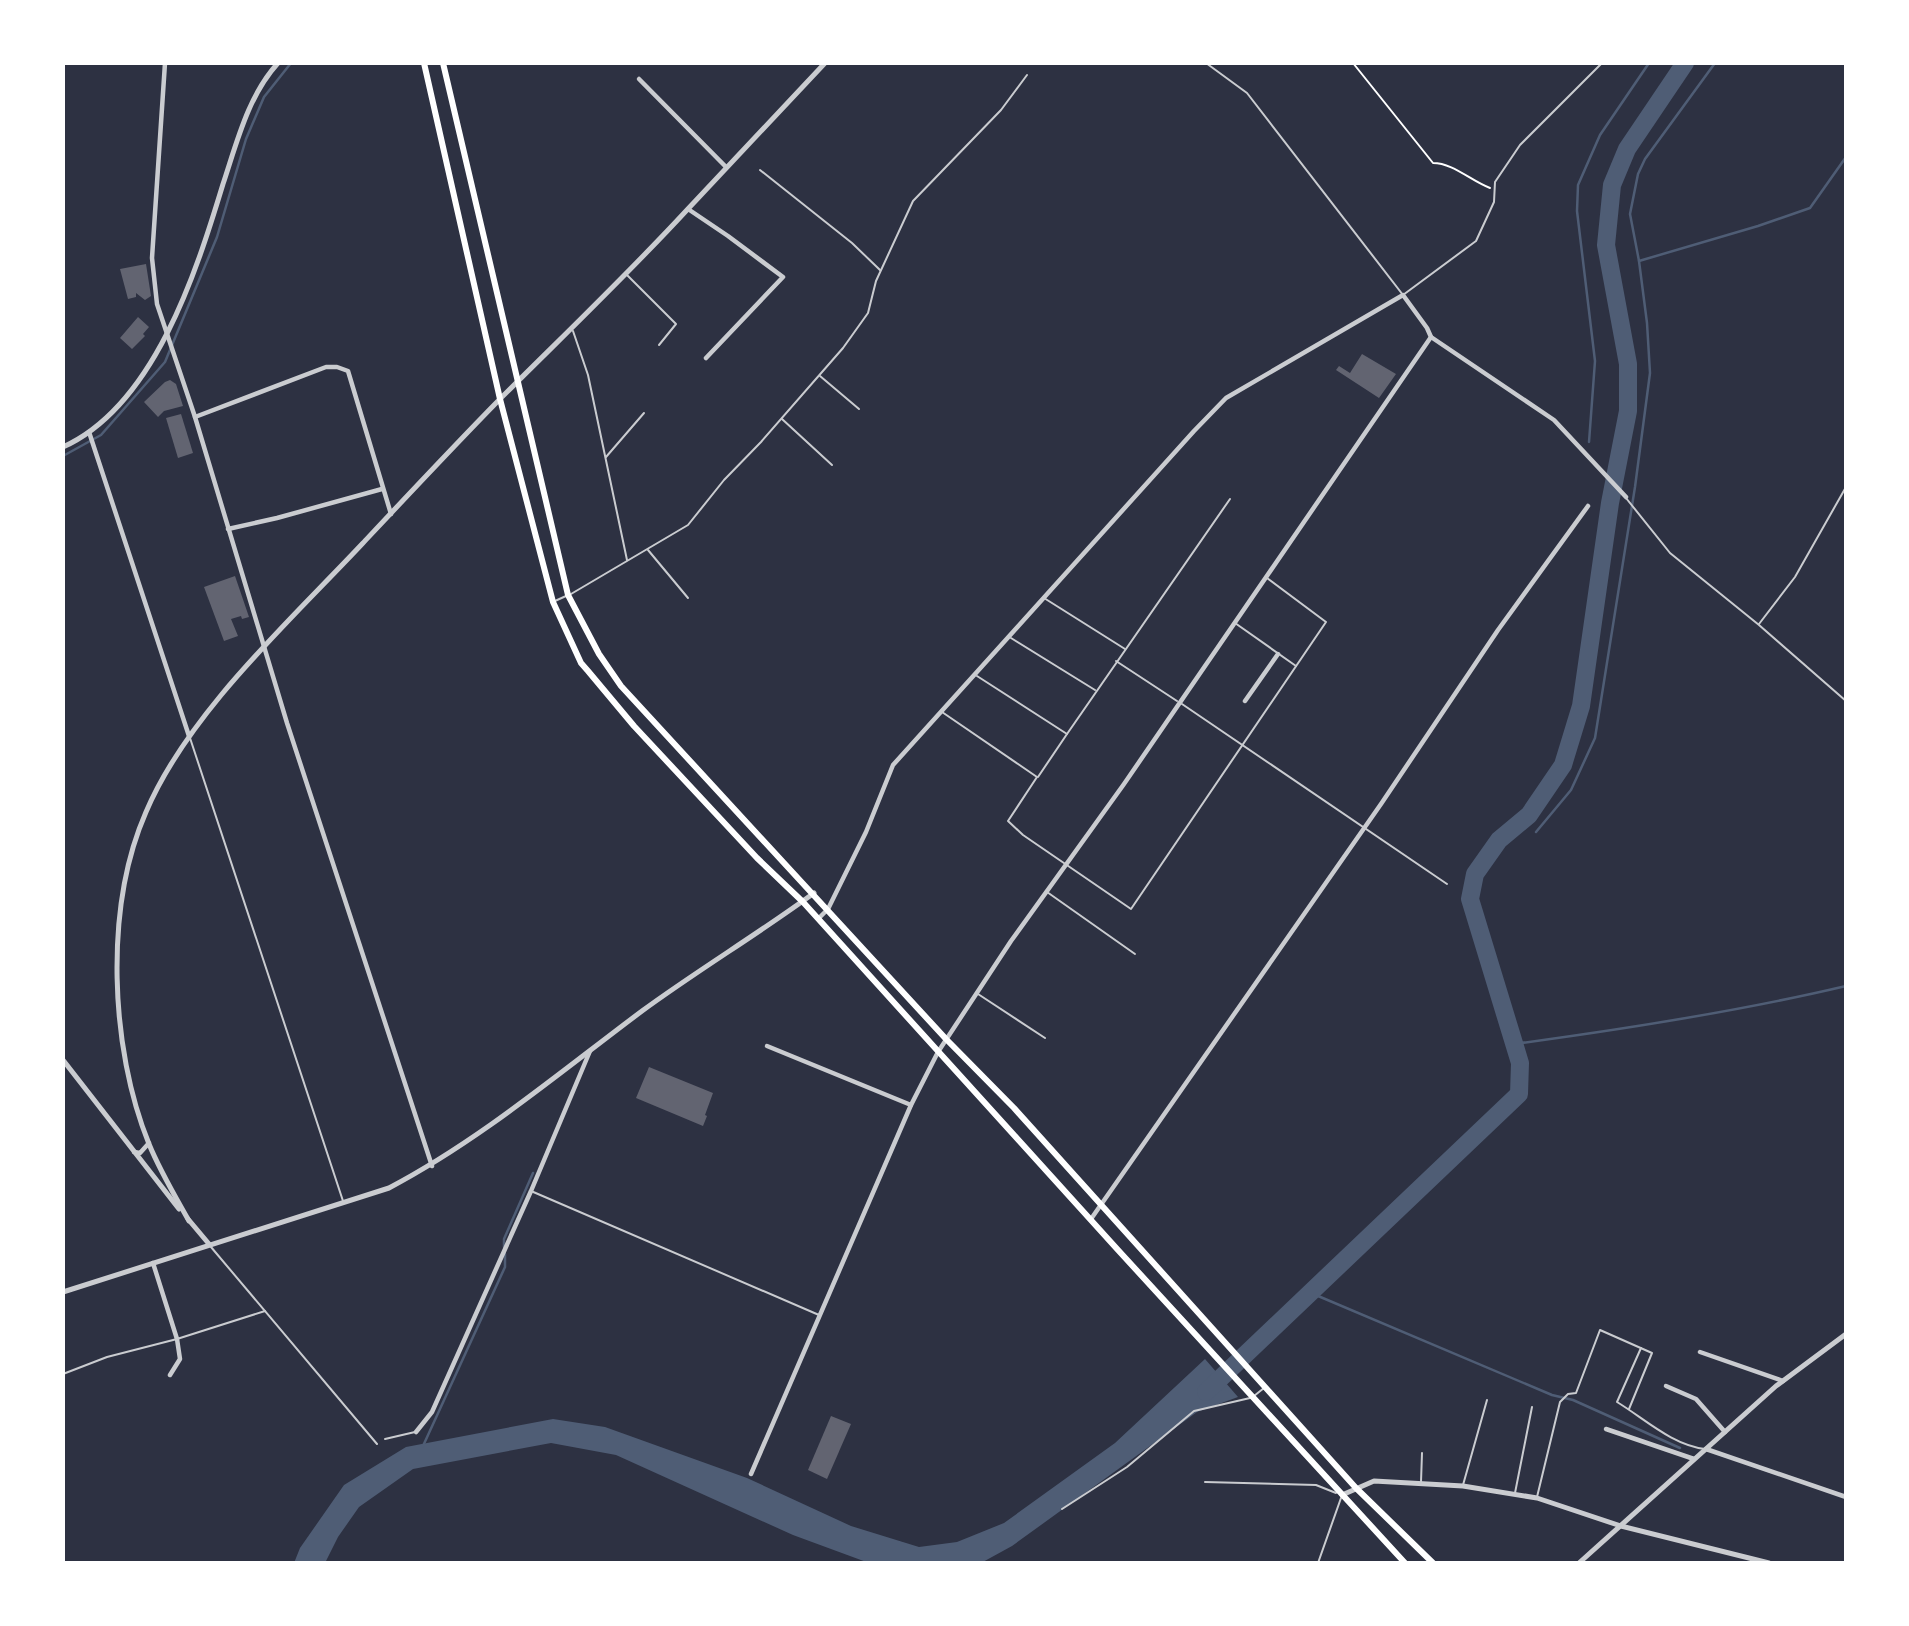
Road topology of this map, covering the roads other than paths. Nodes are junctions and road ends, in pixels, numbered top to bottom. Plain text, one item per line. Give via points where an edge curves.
1 (165, 63) edge
2 (278, 63) edge
3 (424, 63) edge
4 (443, 63) edge
5 (825, 63) edge
6 (1206, 63) edge
7 (1602, 63) edge
8 (1027, 75) dead end
9 (639, 79) dead end
10 (726, 167) junction
11 (760, 170) dead end
12 (688, 209) junction
13 (881, 271) junction
14 (625, 273) junction
15 (1403, 295) junction
16 (572, 328) junction
17 (166, 335) junction
18 (1431, 337) junction
19 (659, 345) dead end
20 (706, 358) dead end
21 (819, 376) junction
22 (517, 382) junction
23 (500, 399) junction
24 (859, 409) dead end
25 (645, 414) dead end
26 (195, 416) junction
27 (781, 419) junction
28 (89, 432) junction
29 (63, 447) edge
30 (605, 458) junction
31 (832, 465) dead end
32 (1846, 487) edge
33 (382, 489) junction
34 (1626, 497) joint
35 (1230, 499) dead end
36 (1588, 506) dead end
37 (390, 513) junction
38 (228, 529) junction
39 (648, 550) junction
40 (628, 561) junction
41 (1266, 577) junction
42 (568, 595) junction
43 (1043, 597) junction
44 (688, 598) dead end
45 (553, 602) junction
46 (1234, 623) junction
47 (1759, 625) junction
48 (1007, 636) junction
49 (264, 647) junction
50 (1125, 649) junction
51 (1278, 654) junction
52 (1116, 661) junction
53 (1296, 666) junction
54 (974, 674) junction
55 (1096, 690) junction
56 (1245, 701) dead end
57 (1846, 701) edge
58 (1179, 702) junction
59 (941, 712) junction
60 (1067, 734) junction
61 (190, 737) junction
62 (1241, 745) junction
63 (1037, 778) junction
64 (1363, 829) junction
65 (1066, 864) junction
66 (1447, 884) dead end
67 (1046, 892) junction
68 (814, 893) junction
69 (803, 902) junction
70 (828, 909) junction
71 (818, 920) junction
72 (1135, 954) dead end
73 (977, 994) junction
74 (1045, 1038) dead end
75 (946, 1039) junction
76 (767, 1046) dead end
77 (590, 1050) junction
78 (938, 1052) junction
79 (63, 1059) edge
80 (911, 1105) junction
81 (149, 1143) junction
82 (134, 1152) junction
83 (432, 1166) junction
84 (531, 1191) junction
85 (343, 1202) junction
86 (1102, 1206) junction
87 (1090, 1220) junction
88 (189, 1221) junction
89 (209, 1244) junction
90 (152, 1262) junction
91 (63, 1292) edge
92 (265, 1311) junction
93 (820, 1315) junction
94 (1846, 1334) edge
95 (177, 1339) junction
96 (1641, 1347) junction
97 (1700, 1352) dead end
98 (63, 1374) edge
99 (170, 1375) dead end
100 (1783, 1381) junction
101 (1666, 1385) dead end
102 (1264, 1387) junction
103 (1252, 1398) junction
104 (1487, 1400) dead end
105 (1532, 1407) dead end
106 (1629, 1409) junction
107 (1606, 1429) dead end
108 (416, 1432) joint
109 (1725, 1432) junction
110 (385, 1439) dead end
111 (377, 1444) dead end
112 (1706, 1449) junction
113 (1422, 1453) dead end
114 (1694, 1459) junction
115 (751, 1474) dead end
116 (1205, 1482) dead end
117 (1421, 1483) junction
118 (1463, 1486) junction
119 (1356, 1488) junction
120 (1515, 1494) junction
121 (1342, 1495) junction
122 (1846, 1497) edge
123 (1537, 1498) junction
124 (1062, 1509) dead end
125 (1621, 1526) junction
126 (1318, 1563) edge
127 (1405, 1563) edge
128 (1433, 1563) edge
129 (1579, 1563) edge
130 (1769, 1563) edge

1 - 17 street via 152,258
2 - 17 street via 254,98 203,250
3 - 23 main road
4 - 22 main road
5 - 10 street
6 - 15 lane via 1247,93
7 - 15 lane via 1520,145 1495,182 1494,202 1476,241
8 - 13 lane via 1001,110 913,201
9 - 10 street
10 - 12 street
11 - 13 lane
12 - 14 street
12 - 20 street via 783,277
13 - 21 lane via 868,313
14 - 16 street
14 - 19 lane via 676,324
15 - 18 street
15 - 43 street via 1226,398
16 - 22 street
16 - 30 lane via 588,375
17 - 26 street
17 - 28 street via 150,366 117,408
18 - 34 street via 1554,420
18 - 41 street
21 - 24 lane
21 - 27 lane
22 - 23 street
22 - 42 main road
23 - 37 street
23 - 45 main road
25 - 30 lane
26 - 33 street via 326,367 348,371
26 - 38 street
27 - 31 lane
27 - 39 lane via 688,525
28 - 29 street
28 - 61 street
30 - 40 lane
32 - 47 lane via 1795,577
33 - 37 street
33 - 38 street
34 - 47 lane via 1671,553
35 - 50 lane
36 - 64 street
37 - 49 street
38 - 49 street
39 - 40 lane
39 - 44 lane
40 - 42 lane
41 - 46 street
41 - 53 lane via 1326,622
42 - 45 lane
42 - 68 main road via 621,686
43 - 48 street
43 - 50 lane
45 - 69 main road via 582,663 611,698
46 - 51 lane
46 - 58 street
47 - 57 lane
48 - 54 street
48 - 55 lane
49 - 61 street
49 - 83 street
50 - 52 lane
51 - 53 lane
51 - 56 street
52 - 55 lane
52 - 58 lane
53 - 62 lane
54 - 59 street
54 - 60 lane
55 - 60 lane
58 - 62 lane
58 - 65 street
59 - 63 lane
59 - 70 street via 893,765
60 - 63 lane
61 - 81 street via 167,767 145,814 125,875 117,948 119,1018
61 - 85 lane
62 - 64 lane
62 - 65 lane via 1131,908
63 - 65 lane via 1008,821
64 - 66 lane
64 - 86 street
65 - 67 street
67 - 72 lane
67 - 73 street
68 - 69 street
68 - 70 main road
69 - 71 main road
69 - 77 street via 667,992
70 - 71 street
70 - 75 main road
71 - 78 main road
73 - 74 lane
73 - 75 street
75 - 78 street
75 - 86 main road
76 - 80 street
77 - 83 street
77 - 84 street
78 - 80 street
78 - 87 main road
79 - 82 street
80 - 93 street
81 - 82 street via 140,1153
81 - 88 street
82 - 88 street
83 - 85 street via 389,1188
84 - 93 lane
84 - 108 street via 432,1412
85 - 89 street
86 - 87 street
86 - 102 main road
87 - 103 main road
88 - 89 street
89 - 90 street
89 - 92 lane
90 - 91 street
90 - 95 street
92 - 95 lane
92 - 111 lane
93 - 115 street
94 - 100 street
95 - 98 lane
95 - 99 street via 180,1359
96 - 106 lane via 1652,1353
96 - 106 lane via 1617,1402
96 - 123 lane via 1600,1330 1576,1393 1560,1402
97 - 100 street
100 - 109 street
101 - 109 street via 1696,1399
102 - 103 lane
102 - 119 main road
103 - 121 main road
103 - 124 lane via 1194,1411 1127,1467
104 - 118 lane
105 - 120 lane
106 - 112 lane via 1651,1426 1692,1447
107 - 114 street
108 - 110 lane
109 - 112 street
112 - 114 street
112 - 122 street
113 - 117 lane
114 - 125 street
116 - 121 lane via 1316,1485
117 - 118 street
117 - 119 street via 1374,1481
118 - 120 street
119 - 121 street
119 - 128 main road
120 - 123 street
121 - 126 lane
121 - 127 main road
123 - 125 street
125 - 129 street
125 - 130 street

